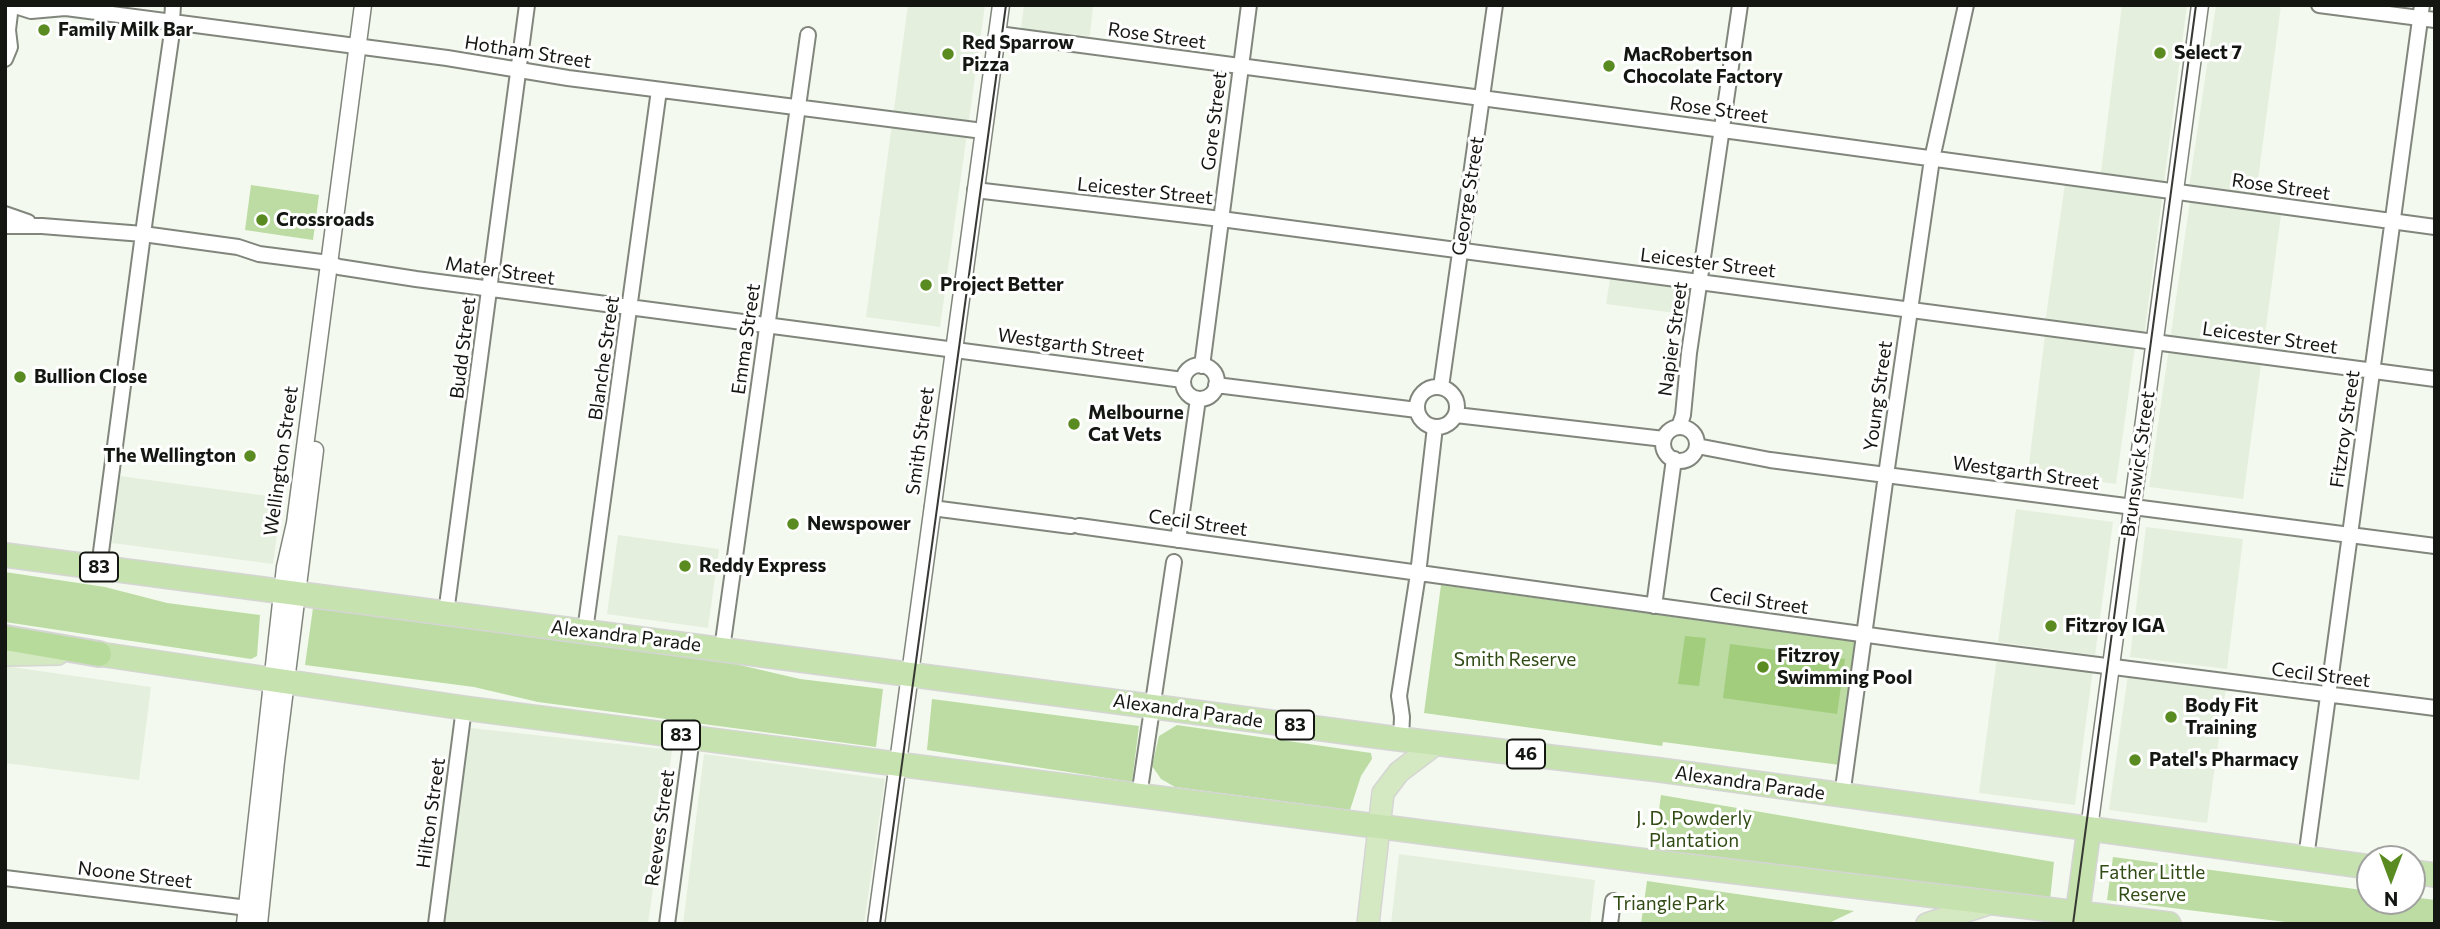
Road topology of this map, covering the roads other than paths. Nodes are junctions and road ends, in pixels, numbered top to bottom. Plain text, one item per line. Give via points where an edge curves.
1 (12, 5) edge
2 (173, 5) edge
3 (363, 5) edge
4 (373, 5) edge
5 (527, 5) edge
6 (1001, 5) edge
7 (1249, 5) edge
8 (1495, 5) edge
9 (1740, 5) edge
10 (1966, 5) edge
11 (2200, 5) edge
12 (2319, 5) edge
13 (62, 7) edge
14 (2426, 15) edge
15 (172, 22) junction
16 (7, 32) edge
17 (998, 34) junction
18 (808, 35) dead end
19 (362, 47) junction
20 (5, 58) edge
21 (1241, 66) junction
22 (518, 71) junction
23 (659, 90) junction
24 (1483, 98) junction
25 (798, 107) junction
26 (1723, 130) junction
27 (983, 131) junction
28 (1932, 159) junction
29 (975, 190) junction
30 (2174, 192) junction
31 (5, 214) edge
32 (1221, 219) junction
33 (2393, 221) junction
34 (5, 226) edge
35 (43, 226) junction
36 (2435, 227) edge
37 (143, 234) junction
38 (1460, 250) junction
39 (334, 265) junction
40 (1700, 281) junction
41 (489, 289) junction
42 (631, 308) junction
43 (1910, 310) junction
44 (766, 326) junction
45 (2155, 342) junction
46 (954, 349) junction
47 (1202, 366) junction
48 (2372, 371) junction
49 (2435, 379) edge
50 (1183, 380) junction
51 (1216, 385) junction
52 (1441, 387) junction
53 (1198, 399) junction
54 (1417, 410) junction
55 (1456, 415) junction
56 (1435, 427) junction
57 (1679, 427) junction
58 (1664, 439) junction
59 (1697, 446) junction
60 (1674, 459) junction
61 (1886, 475) junction
62 (2132, 507) junction
63 (932, 508) junction
64 (2350, 535) junction
65 (1178, 540) junction
66 (2435, 546) edge
67 (5, 555) edge
68 (1174, 562) dead end
69 (99, 567) junction
70 (1418, 573) junction
71 (290, 592) junction
72 (1654, 606) junction
73 (446, 613) junction
74 (585, 631) junction
75 (1864, 634) junction
76 (5, 638) edge
77 (722, 649) junction
78 (99, 654) junction
79 (5, 655) edge
80 (2111, 666) junction
81 (908, 674) junction
82 (279, 681) junction
83 (2328, 695) junction
84 (1153, 706) junction
85 (464, 708) junction
86 (2435, 708) edge
87 (692, 737) junction
88 (1401, 739) junction
89 (1436, 744) junction
90 (897, 763) junction
91 (1139, 796) junction
92 (1842, 796) junction
93 (1379, 826) junction
94 (2089, 829) junction
95 (2306, 858) junction
96 (2356, 865) edge
97 (5, 878) edge
98 (1613, 901) dead end
99 (1993, 902) junction
100 (253, 916) edge
101 (2077, 918) edge
102 (436, 924) edge
103 (667, 924) edge
104 (876, 924) edge
105 (1368, 924) edge
106 (1610, 924) edge
107 (1927, 924) edge
108 (2169, 924) edge

1 - 13 street, Hotham Street via 31,11
1 - 16 street
2 - 15 street
3 - 19 street, Wellington Street
4 - 19 street, Wellington Street
5 - 22 street, Budd Street
6 - 17 street, Smith Street
7 - 21 street, Gore Street
8 - 24 street, George Street
9 - 26 street, Napier Street
10 - 28 street, Young Street
11 - 30 street, Brunswick Street
12 - 14 street
13 - 15 street, Hotham Street
14 - 33 street, Fitzroy Street
15 - 19 street, Hotham Street
15 - 37 street
16 - 20 street via 10,47
17 - 21 street, Rose Street
17 - 27 street, Smith Street
18 - 25 street, Emma Street
19 - 22 street, Hotham Street
19 - 39 street, Wellington Street
21 - 24 street, Rose Street
21 - 32 street, Gore Street
22 - 23 street, Hotham Street
22 - 41 street, Budd Street
23 - 25 street, Hotham Street
23 - 42 street, Blanche Street
24 - 26 street, Rose Street
24 - 38 street, George Street
25 - 27 street, Hotham Street
25 - 44 street, Emma Street
26 - 28 street, Rose Street
26 - 40 street, Napier Street
27 - 29 street, Smith Street
28 - 30 street, Rose Street
28 - 43 street, Young Street
29 - 32 street, Leicester Street
29 - 46 street, Smith Street
30 - 33 street, Rose Street
30 - 45 street, Brunswick Street
31 - 35 street, Mater Street
32 - 38 street, Leicester Street
32 - 47 street, Gore Street
33 - 36 street, Rose Street
33 - 48 street, Fitzroy Street
34 - 35 street, Mater Street
35 - 37 street, Mater Street
37 - 39 street, Mater Street
37 - 69 street
38 - 40 street, Leicester Street
38 - 52 street, George Street
39 - 41 street, Mater Street
39 - 71 street, Wellington Street
40 - 43 street, Leicester Street
40 - 57 street, Napier Street
41 - 42 street, Mater Street
41 - 73 street, Budd Street
42 - 44 street, Mater Street
42 - 74 street, Blanche Street
43 - 45 street, Leicester Street
43 - 61 street, Young Street
44 - 46 street, Mater Street
44 - 77 street, Emma Street
45 - 48 street, Leicester Street
45 - 62 street, Brunswick Street
46 - 50 street, Westgarth Street
46 - 63 street, Smith Street
47 - 50 street via 1191,368
47 - 51 street via 1214,374
48 - 49 street, Leicester Street
48 - 64 street, Fitzroy Street
50 - 53 street via 1188,394
51 - 53 street via 1212,394
51 - 54 street
52 - 54 street via 1423,393
52 - 55 street via 1455,397
53 - 65 street
54 - 56 street via 1423,421
55 - 56 street
55 - 58 street
56 - 70 street
57 - 58 street
57 - 59 street via 1694,434
58 - 60 street via 1666,454
59 - 60 street via 1689,458
59 - 61 street, Westgarth Street
60 - 72 street
61 - 62 street, Westgarth Street
61 - 75 street, Young Street
62 - 64 street, Westgarth Street
62 - 80 street, Brunswick Street
63 - 65 street, Cecil Street
63 - 81 street, Smith Street
64 - 66 street, Westgarth Street
64 - 83 street, Fitzroy Street
65 - 70 street, Cecil Street
67 - 69 highway, Alexandra Parade / 83
68 - 84 street
69 - 71 highway, Alexandra Parade / 83
70 - 72 street, Cecil Street
70 - 88 street via 1399,696
71 - 73 highway, Alexandra Parade / 83
71 - 82 street, Wellington Street
72 - 75 street, Cecil Street
73 - 74 highway, Alexandra Parade / 83
74 - 77 highway, Alexandra Parade / 83
75 - 80 street, Cecil Street
75 - 92 street, Young Street
76 - 78 highway
77 - 81 highway, Alexandra Parade / 83
78 - 79 main road
78 - 82 highway, 83
80 - 83 street, Cecil Street
80 - 94 street, Brunswick Street
81 - 84 highway, Alexandra Parade / 83
81 - 90 street, Smith Street
82 - 85 highway, 83
82 - 100 street, Wellington Street
83 - 86 street, Cecil Street
83 - 95 street, Fitzroy Street
84 - 88 highway, Alexandra Parade / 83
84 - 91 street
85 - 87 highway, 83
85 - 102 street, Hilton Street
87 - 90 highway, 83
87 - 103 street, Reeves Street
88 - 89 highway, Alexandra Parade / 83
89 - 92 highway, Alexandra Parade / 46
89 - 93 main road via 1390,782 1382,796
90 - 91 highway, 83
90 - 104 street, Smith Street
91 - 93 highway, 83
92 - 94 highway, Alexandra Parade / 46
93 - 99 highway, 83
93 - 105 main road
94 - 95 highway, Alexandra Parade / 46
94 - 101 highway, Brunswick Street
95 - 96 highway, Alexandra Parade / 46
97 - 100 street, Noone Street
98 - 106 street
99 - 101 highway
99 - 107 main road
101 - 108 highway

